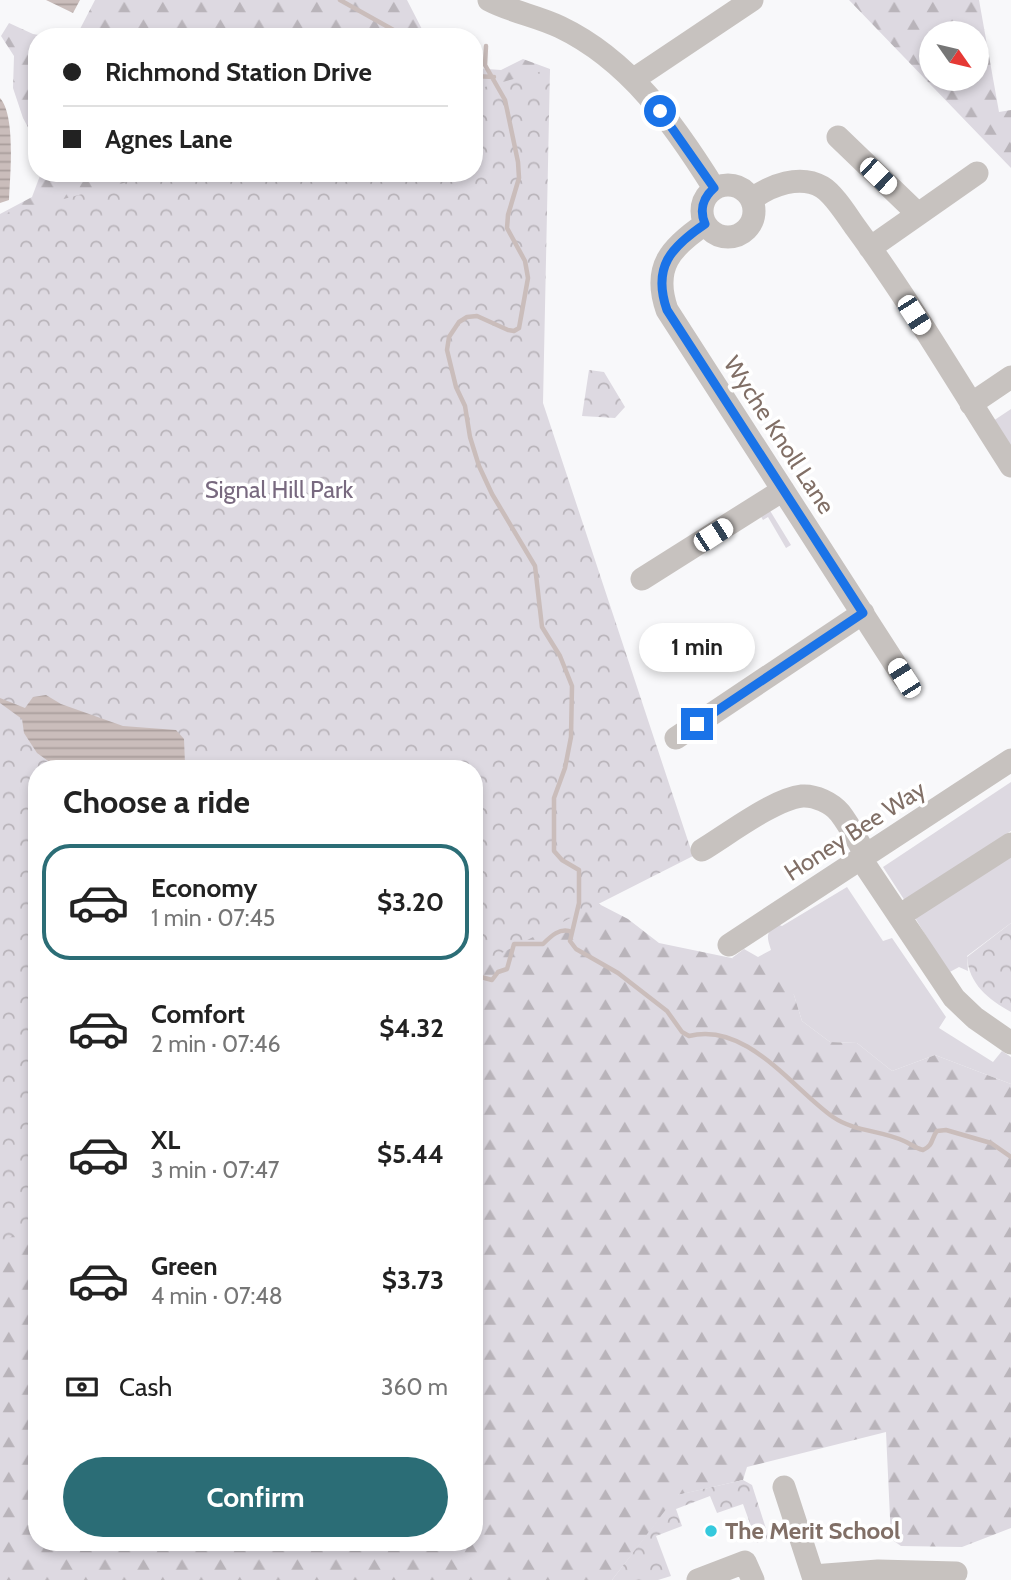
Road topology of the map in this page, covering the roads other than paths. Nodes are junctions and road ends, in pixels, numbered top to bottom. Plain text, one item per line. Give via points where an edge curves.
1 (489, 0) edge
2 (752, 0) edge
3 (634, 79) junction
4 (838, 137) dead end
5 (977, 173) dead end
6 (714, 188) junction
7 (752, 199) junction
8 (918, 214) junction
9 (705, 224) junction
10 (870, 248) junction
11 (1011, 377) edge
12 (971, 404) junction
13 (1011, 466) edge
14 (783, 490) junction
15 (642, 579) dead end
16 (863, 613) junction
17 (904, 678) dead end
18 (676, 738) dead end
19 (1011, 760) edge
20 (1011, 844) edge
21 (702, 850) dead end
22 (863, 857) junction
23 (899, 916) junction
24 (729, 945) dead end
25 (1011, 1043) edge
26 (784, 1487) dead end
27 (945, 1575) edge
28 (698, 1580) edge
29 (753, 1580) edge

1 - 3 street via 576,35
2 - 3 street
3 - 6 street
4 - 8 street
5 - 8 street
6 - 7 street via 731,184
6 - 9 street via 702,208
7 - 9 street via 751,225 737,236 719,236
7 - 10 street via 767,188 790,182 823,187
8 - 10 street
9 - 14 street, Wyche Knoll Lane via 669,255 662,277 663,297
10 - 12 street
11 - 12 street
12 - 13 street
14 - 15 street
14 - 16 street, Wyche Knoll Lane
16 - 17 street, Wyche Knoll Lane
16 - 18 street
19 - 22 street, Honey Bee Way
20 - 23 street
21 - 22 street via 774,806 811,796 839,812
22 - 23 street
22 - 24 street, Honey Bee Way
23 - 25 street via 960,1006
26 - 27 street via 813,1576 878,1571
28 - 29 street via 745,1563

